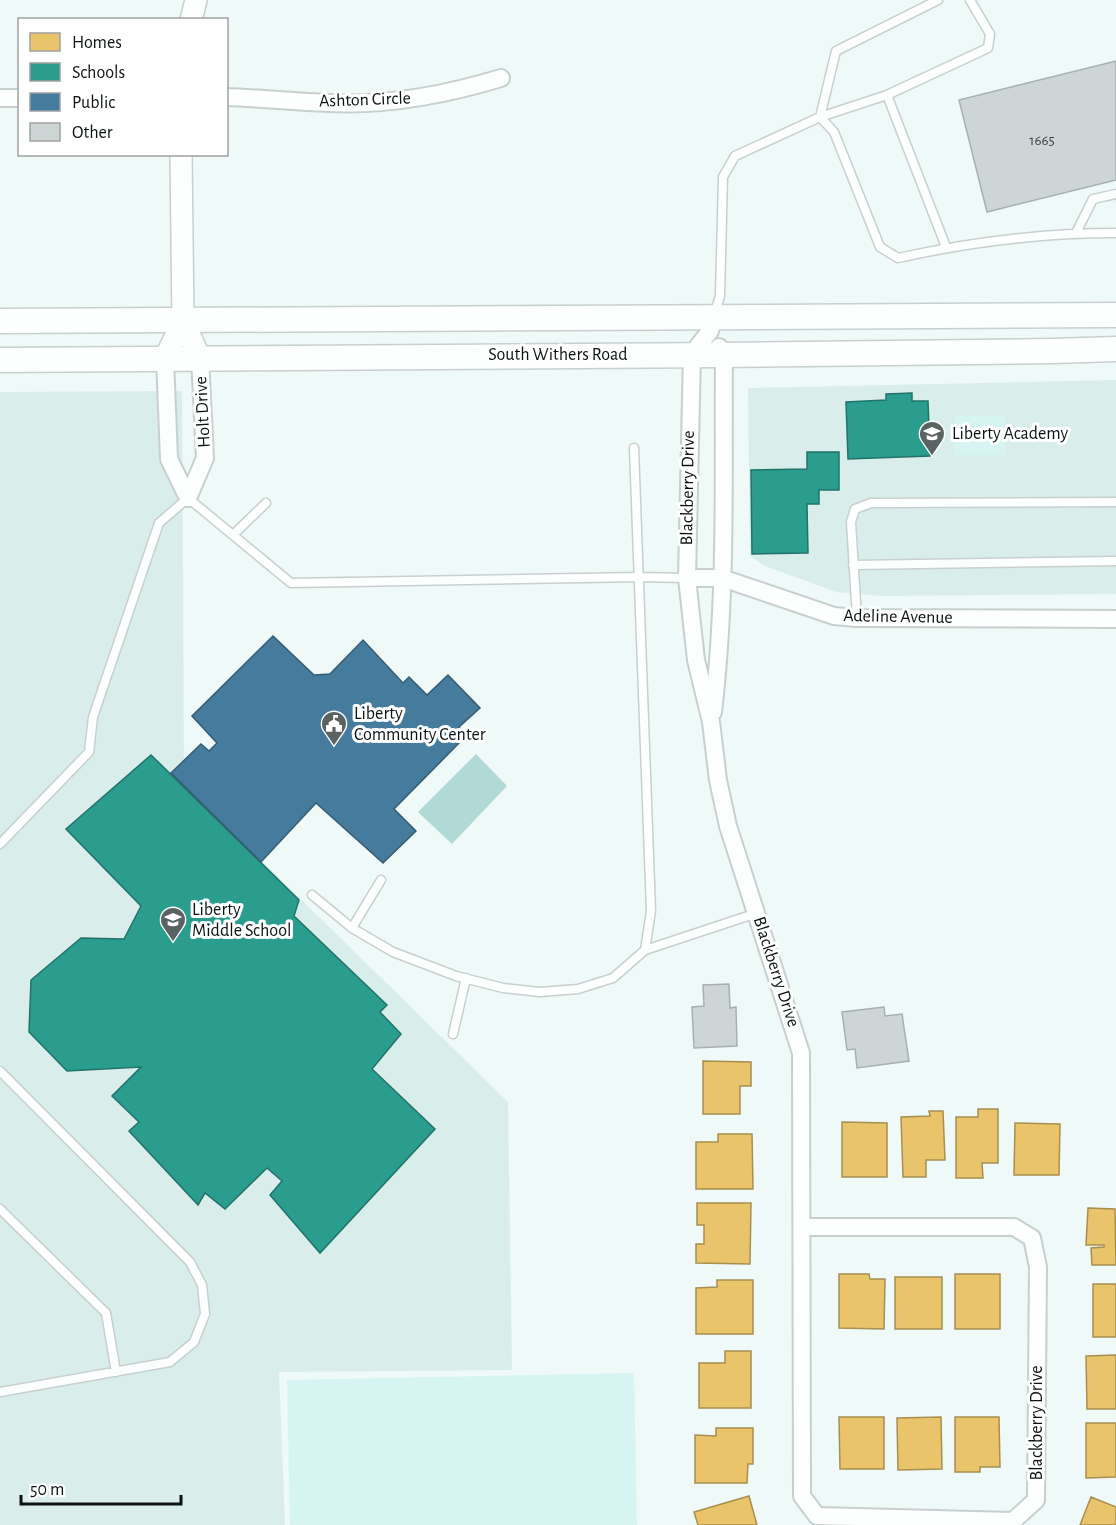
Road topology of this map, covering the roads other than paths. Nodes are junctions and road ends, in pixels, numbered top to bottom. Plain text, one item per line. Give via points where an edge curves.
1 (196, 0) edge
2 (938, 0) edge
3 (970, 0) edge
4 (192, 18) edge
5 (501, 78) dead end
6 (887, 95) junction
7 (228, 97) edge
8 (0, 98) edge
9 (18, 98) edge
10 (820, 117) junction
11 (181, 156) edge
12 (1116, 194) edge
13 (1076, 233) junction
14 (1116, 233) edge
15 (946, 247) junction
16 (1116, 315) edge
17 (0, 321) edge
18 (183, 321) junction
19 (712, 324) junction
20 (1116, 349) edge
21 (692, 354) junction
22 (724, 355) junction
23 (165, 358) junction
24 (200, 358) junction
25 (0, 360) edge
26 (634, 448) dead end
27 (188, 498) junction
28 (1116, 502) edge
29 (266, 503) dead end
30 (234, 535) junction
31 (1116, 561) edge
32 (853, 565) junction
33 (639, 577) junction
34 (687, 578) junction
35 (722, 578) junction
36 (857, 618) junction
37 (1116, 620) edge
38 (711, 722) junction
39 (0, 844) edge
40 (381, 880) dead end
41 (312, 895) dead end
42 (757, 913) junction
43 (352, 928) junction
44 (645, 950) junction
45 (466, 978) junction
46 (453, 1034) dead end
47 (0, 1071) edge
48 (0, 1209) edge
49 (802, 1227) junction
50 (116, 1372) junction
51 (0, 1392) edge

1 - 4 street
2 - 10 lane via 836,51
3 - 6 lane via 990,34 988,48
5 - 7 street, Ashton Circle via 423,98 372,103
6 - 10 lane
6 - 15 lane
8 - 9 street
10 - 15 lane via 834,132 880,247 898,258
10 - 19 lane via 735,156 723,177 720,296
11 - 18 street, Holt Drive
12 - 13 lane via 1093,199
13 - 14 lane
13 - 15 lane
16 - 19 main road, South Withers Road
17 - 18 main road, South Withers Road
18 - 19 main road, South Withers Road
18 - 23 street, Holt Drive
18 - 24 street, Holt Drive
19 - 21 street
19 - 22 street
20 - 22 main road, South Withers Road
21 - 22 main road, South Withers Road
21 - 24 main road, South Withers Road
21 - 34 street, Blackberry Drive
22 - 35 street, Blackberry Drive
23 - 24 main road, South Withers Road
23 - 25 main road, South Withers Road
23 - 27 street, Holt Drive via 169,459
24 - 27 street, Holt Drive via 205,458
26 - 33 lane
27 - 30 lane
27 - 39 lane via 159,523 93,717 89,752
28 - 32 lane via 871,502 855,509 851,522
29 - 30 lane
30 - 33 lane via 291,583
31 - 32 lane
32 - 36 lane
33 - 34 lane
33 - 44 lane via 651,910
34 - 35 street, Adeline Avenue
34 - 38 street, Blackberry Drive via 696,660
35 - 36 street, Adeline Avenue via 834,616
35 - 38 street, Blackberry Drive via 720,657
36 - 37 street, Adeline Avenue
38 - 42 street, Blackberry Drive via 728,826
40 - 43 lane
41 - 43 lane
42 - 44 lane
42 - 49 street, Blackberry Drive via 801,1053
43 - 45 lane via 393,952
44 - 45 lane via 613,978 578,989 540,992
45 - 46 lane
47 - 50 lane via 190,1262 202,1285 205,1314 194,1342 171,1362
48 - 50 lane via 106,1313
49 - 49 street, Blackberry Drive via 1014,1227 1032,1238 1038,1267 1036,1500 1013,1521 817,1515 802,1496
50 - 51 lane

